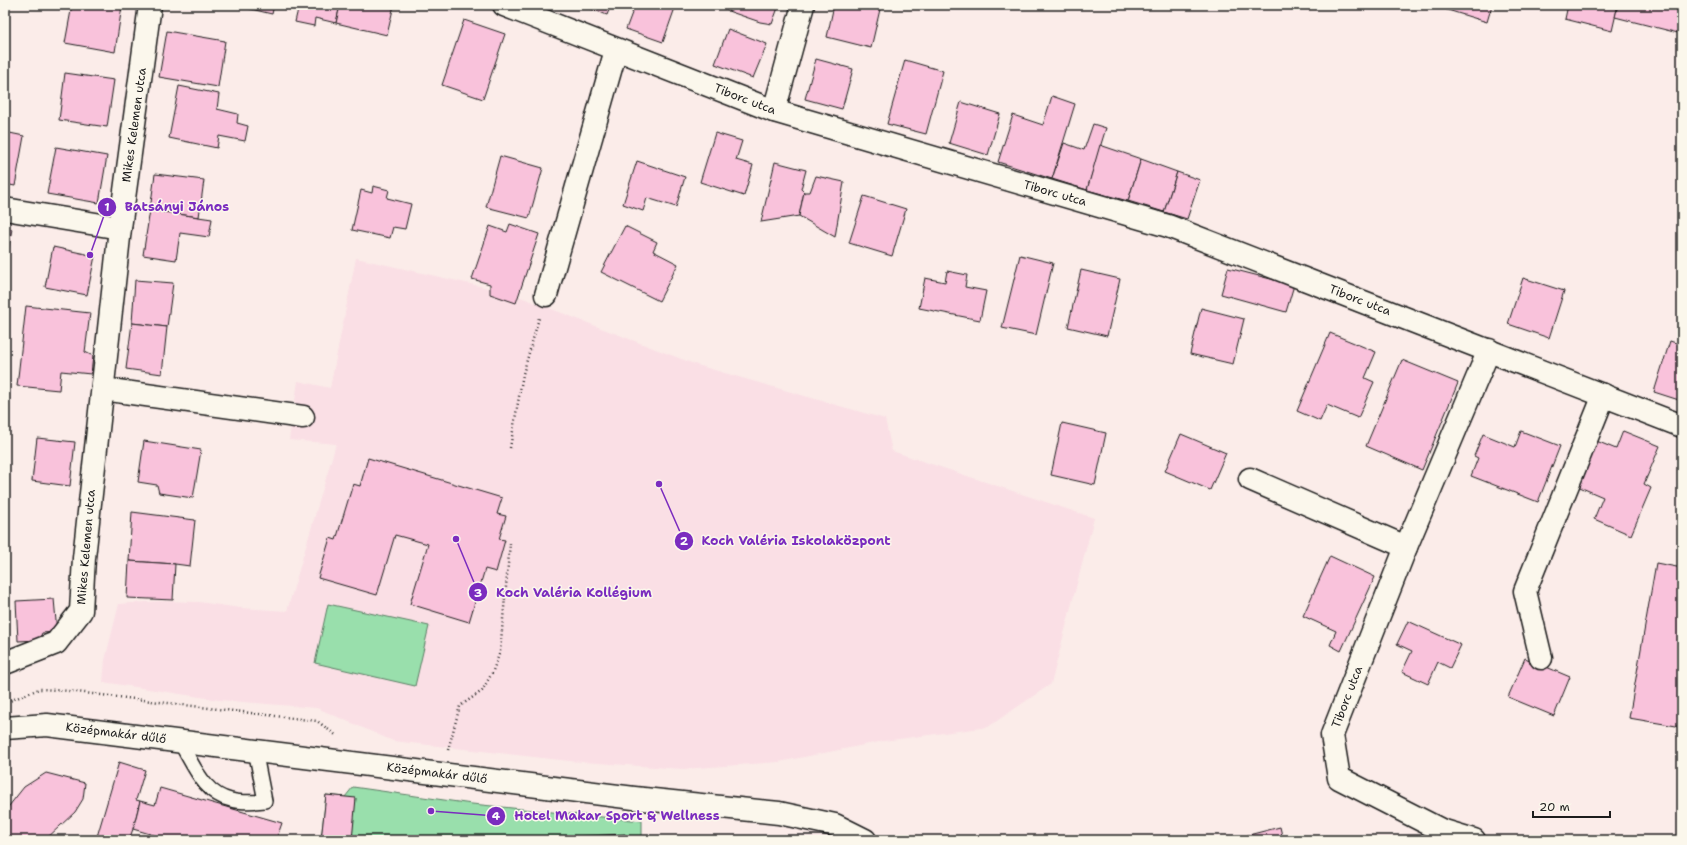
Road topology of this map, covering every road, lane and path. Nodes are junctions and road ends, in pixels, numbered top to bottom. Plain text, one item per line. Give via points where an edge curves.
1 (150, 5) edge
2 (504, 5) edge
3 (804, 5) edge
4 (616, 50) junction
5 (774, 111) junction
6 (5, 208) edge
7 (120, 228) junction
8 (546, 294) joint
9 (1489, 350) junction
10 (103, 389) junction
11 (1604, 396) junction
12 (303, 417) dead end
13 (1682, 426) edge
14 (510, 448) dead end
15 (1250, 479) dead end
16 (510, 543) dead end
17 (1406, 547) junction
18 (1541, 658) dead end
19 (5, 663) edge
20 (5, 704) edge
21 (5, 728) edge
22 (179, 741) junction
23 (339, 741) dead end
24 (255, 750) junction
25 (448, 753) dead end
26 (865, 840) edge
27 (1474, 840) edge

1 - 7 street, Mikes Kelemen utca
2 - 4 street, Tiborc utca
3 - 5 street
4 - 5 street, Tiborc utca
4 - 8 street
5 - 9 street, Tiborc utca via 1168,226
6 - 7 street
7 - 10 street, Mikes Kelemen utca
8 - 14 path via 523,374
9 - 11 street, Tiborc utca
9 - 17 street, Tiborc utca
10 - 12 street
10 - 19 street, Mikes Kelemen utca via 84,558 81,610 56,643
11 - 13 street, Tiborc utca
11 - 18 street via 1525,591
15 - 17 street
16 - 25 path via 500,652 482,691 460,706
17 - 27 street, Tiborc utca via 1332,735 1339,778 1441,830
20 - 23 path via 39,689 60,690 317,721 336,734
21 - 22 street, Középmakár dűlő via 47,725
22 - 24 street, Középmakár dűlő
22 - 24 lane via 207,788 232,801 265,802
24 - 26 street, Középmakár dűlő via 634,798 779,813 835,824

